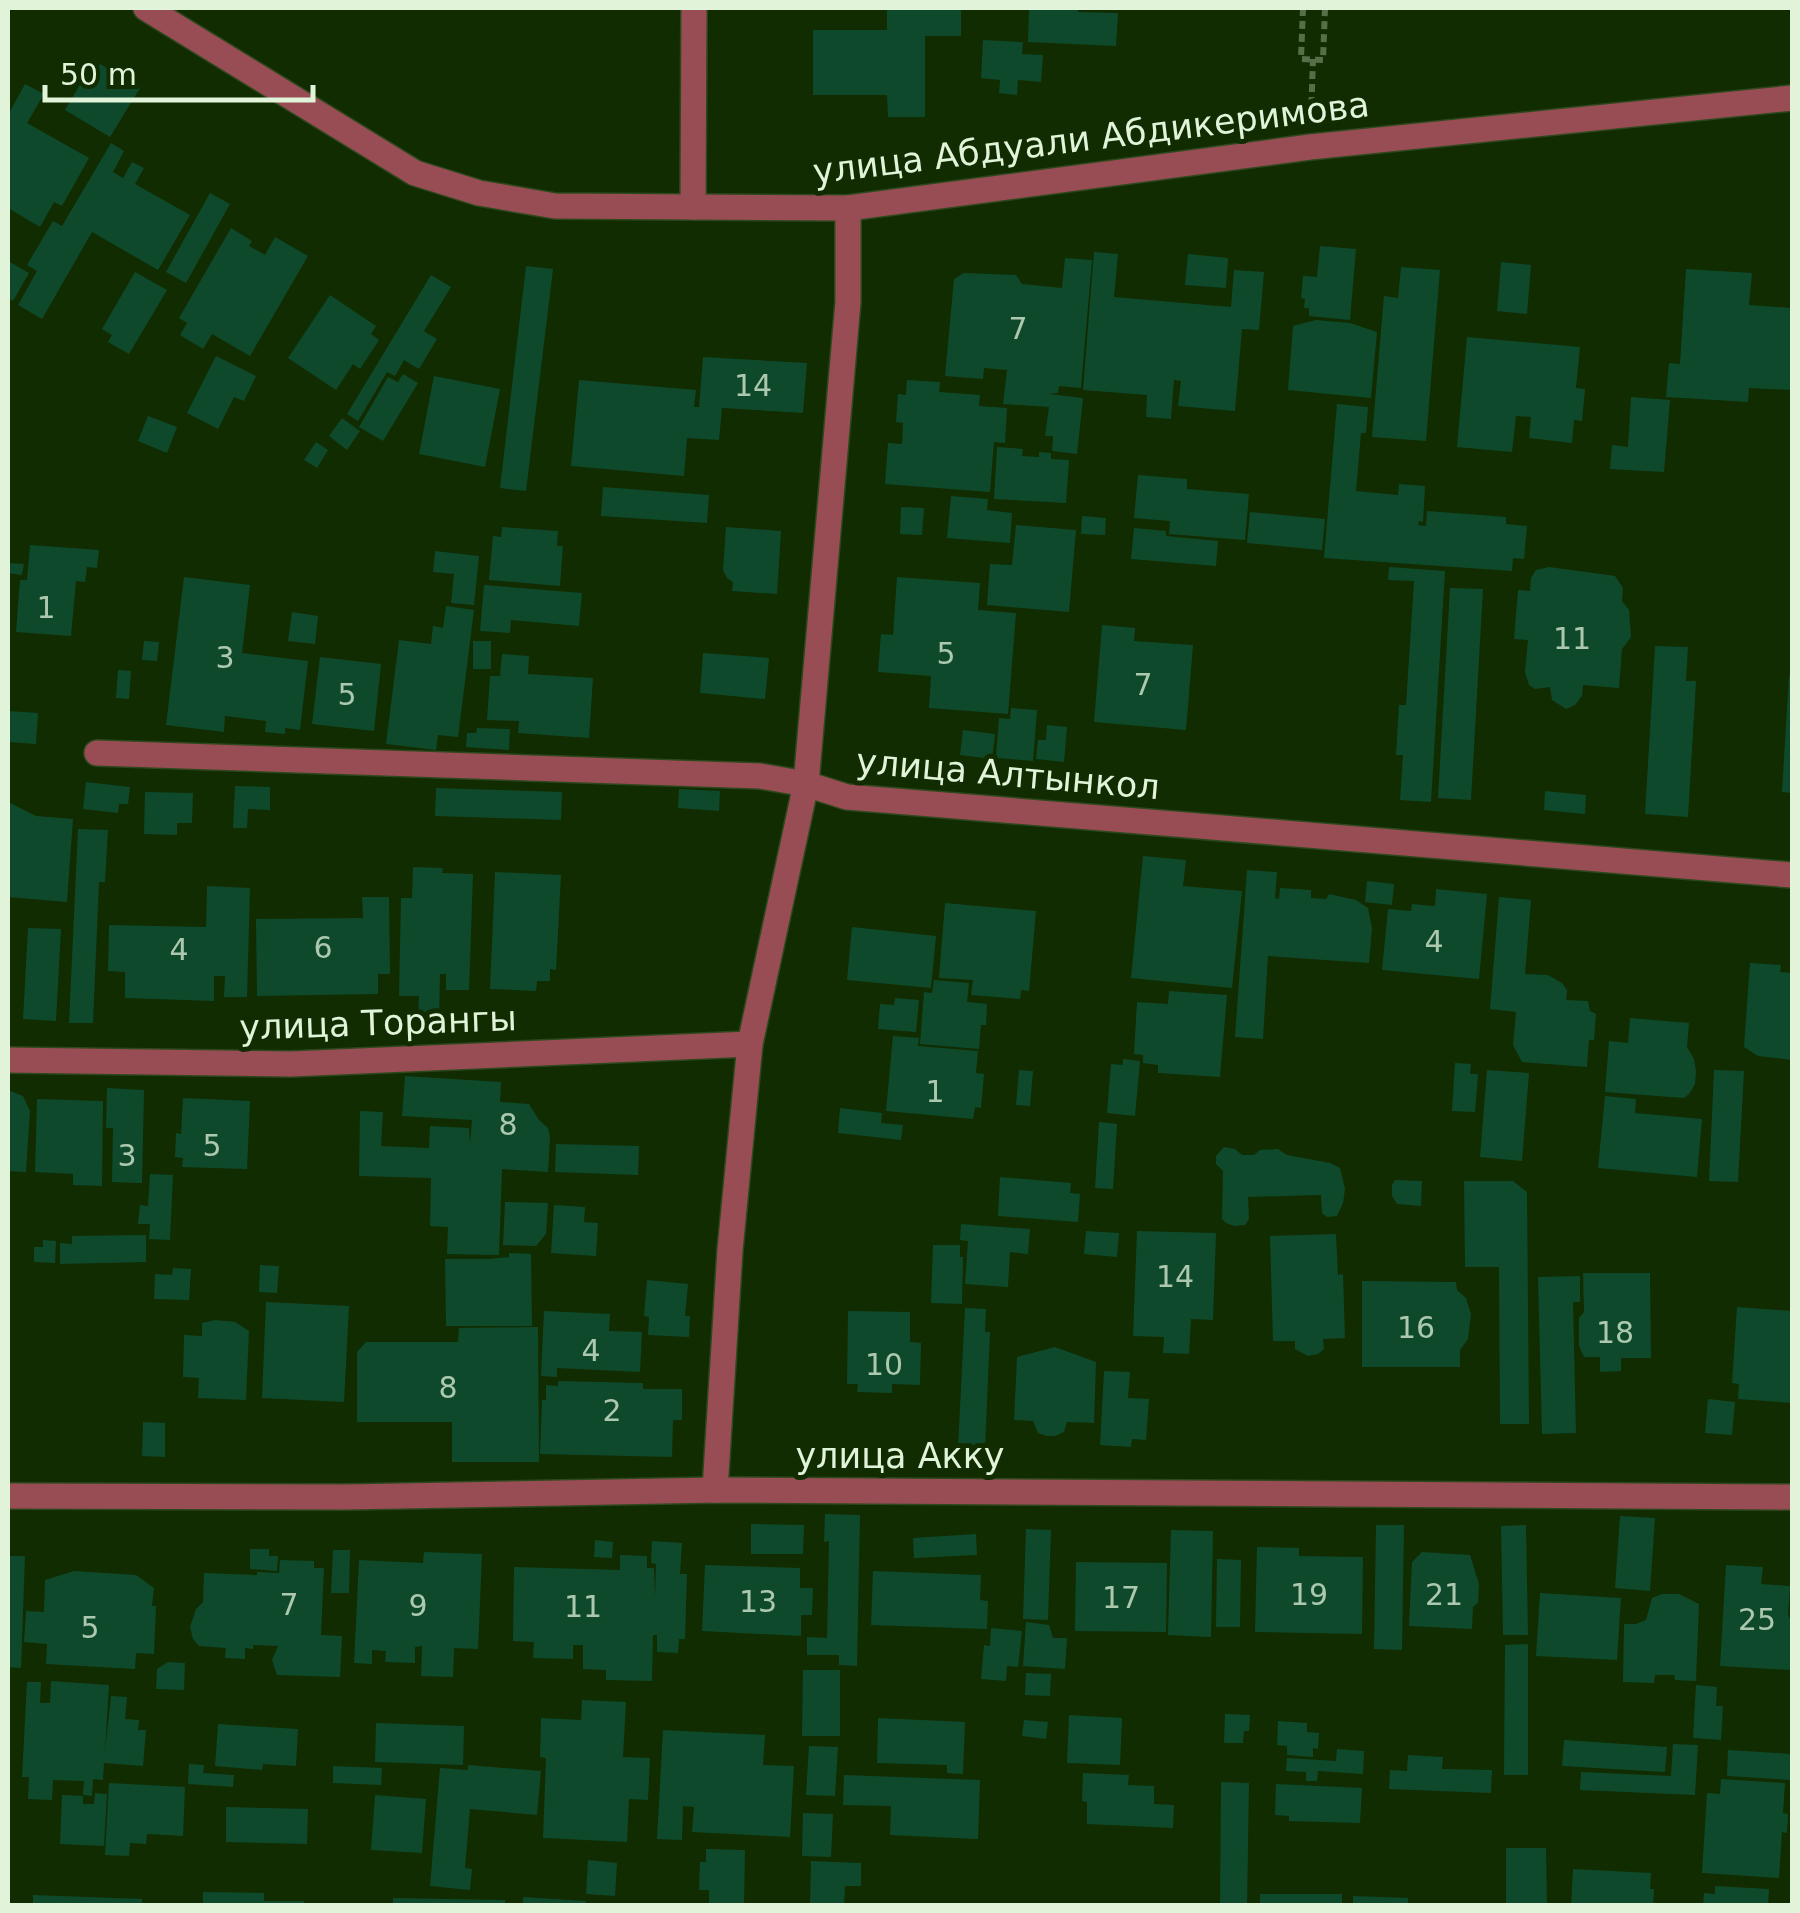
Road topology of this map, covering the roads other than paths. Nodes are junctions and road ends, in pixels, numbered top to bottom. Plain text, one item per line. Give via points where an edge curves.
1 (146, 8) edge
2 (694, 8) edge
3 (1792, 98) edge
4 (693, 207) junction
5 (848, 208) junction
6 (97, 753) dead end
7 (806, 784) junction
8 (1792, 875) edge
9 (750, 1044) junction
10 (8, 1060) edge
11 (715, 1490) junction
12 (8, 1496) edge
13 (1792, 1497) edge

1 - 4 street, улица Абдуали Абдикеримова via 415,172 479,193 555,206
2 - 4 street
3 - 5 street, улица Абдуали Абдикеримова via 1310,147
4 - 5 street, улица Абдуали Абдикеримова
5 - 7 street via 848,302
6 - 7 street, улица Алтынкол via 760,776
7 - 8 street, улица Алтынкол via 846,797
7 - 9 street
9 - 10 street, улица Торангы via 291,1064
9 - 11 street
11 - 12 street, улица Акку
11 - 13 street, улица Акку

